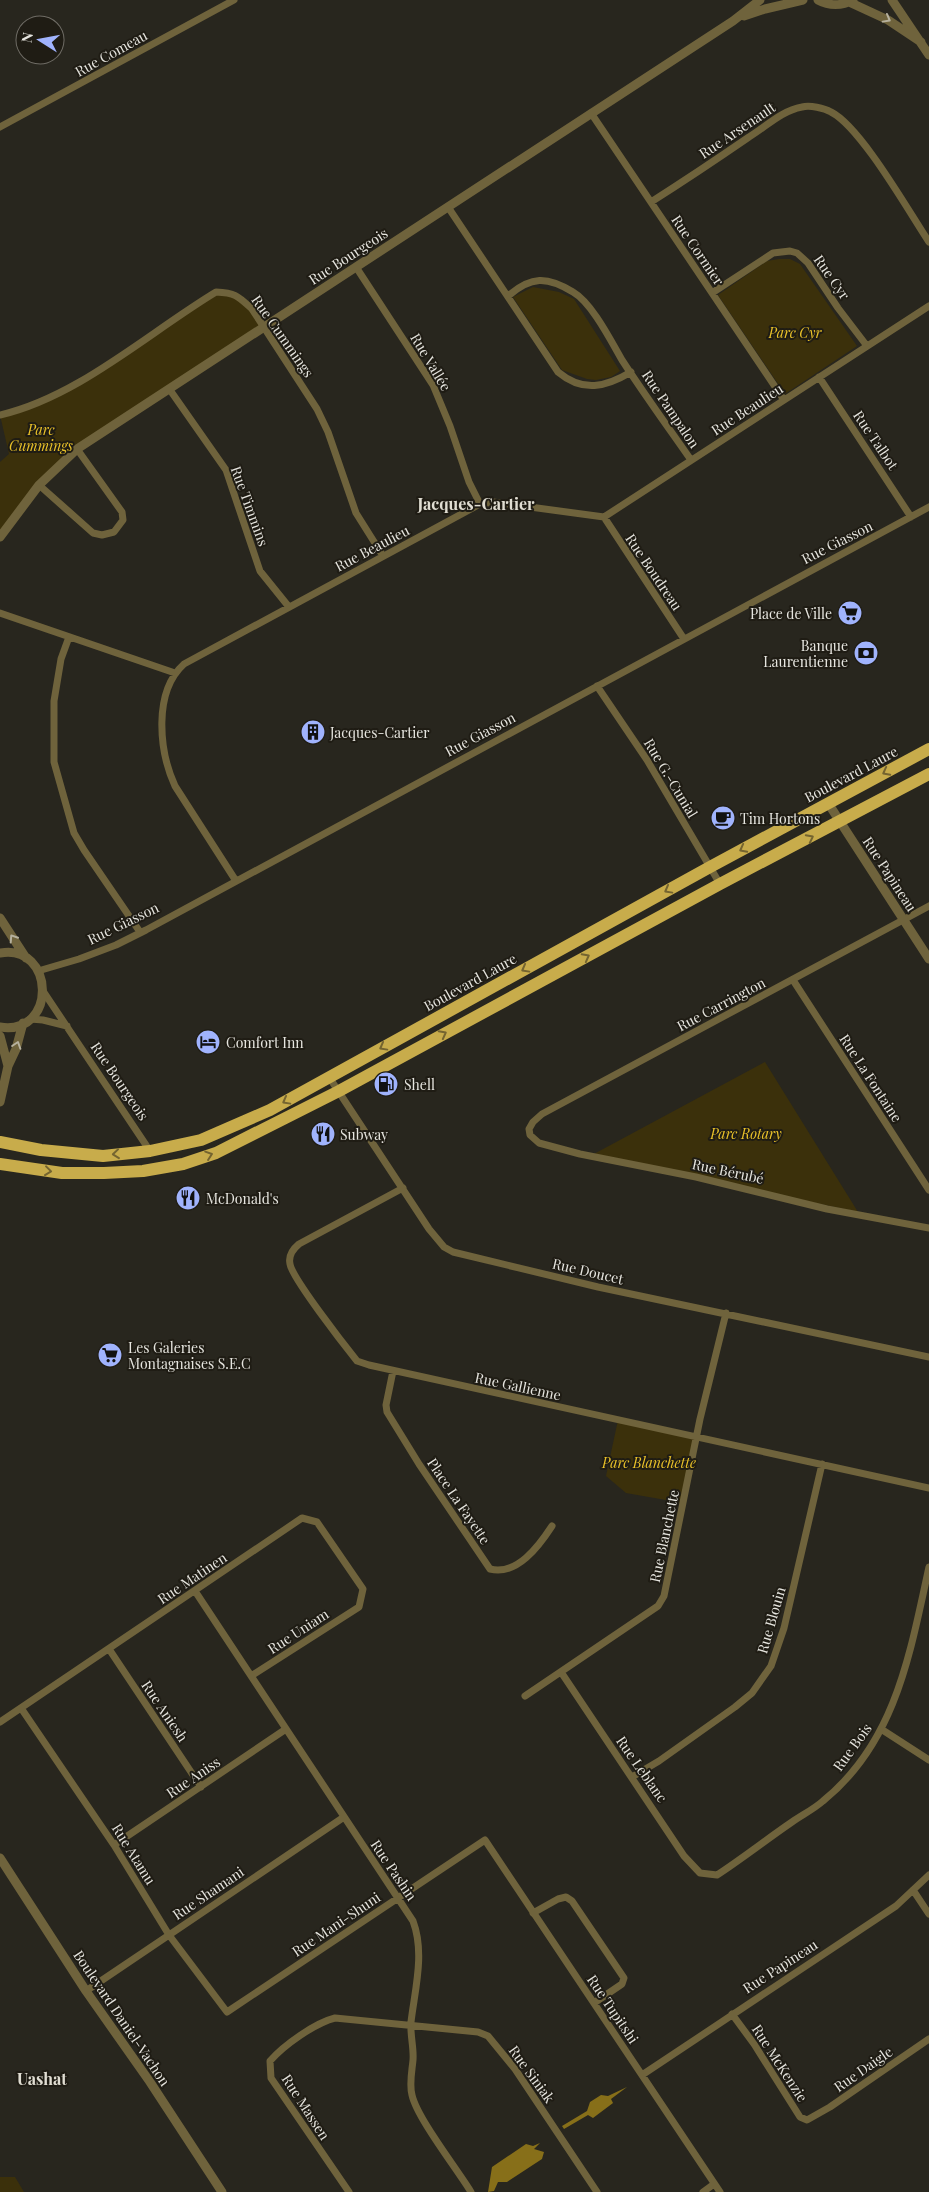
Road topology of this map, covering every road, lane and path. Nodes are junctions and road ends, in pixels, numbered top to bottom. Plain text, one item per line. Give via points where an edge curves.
1 (234, 0) edge
2 (760, 0) edge
3 (803, 0) edge
4 (818, 0) edge
5 (892, 0) edge
6 (851, 1) edge
7 (733, 21) junction
8 (921, 42) junction
9 (929, 55) edge
10 (591, 114) junction
11 (0, 127) edge
12 (651, 202) junction
13 (448, 207) junction
14 (929, 242) edge
15 (356, 267) junction
16 (712, 293) junction
17 (508, 296) junction
18 (929, 306) edge
19 (264, 328) junction
20 (867, 346) junction
21 (631, 372) junction
22 (819, 377) junction
23 (170, 390) junction
24 (784, 400) junction
25 (0, 415) edge
26 (77, 449) junction
27 (692, 460) junction
28 (39, 485) junction
29 (480, 504) junction
30 (929, 507) edge
31 (911, 517) junction
32 (604, 518) junction
33 (0, 537) edge
34 (383, 556) junction
35 (289, 607) junction
36 (0, 613) edge
37 (69, 636) junction
38 (684, 639) junction
39 (175, 673) junction
40 (597, 686) junction
41 (929, 749) edge
42 (929, 774) edge
43 (828, 803) junction
44 (840, 822) junction
45 (710, 867) junction
46 (236, 880) junction
47 (720, 884) junction
48 (929, 906) edge
49 (0, 918) edge
50 (903, 920) junction
51 (140, 932) junction
52 (0, 953) edge
53 (26, 958) junction
54 (929, 959) edge
55 (38, 971) junction
56 (793, 980) junction
57 (43, 991) junction
58 (27, 1021) junction
59 (67, 1026) junction
60 (0, 1027) edge
61 (0, 1036) edge
62 (8, 1066) junction
63 (329, 1077) junction
64 (339, 1091) junction
65 (0, 1102) edge
66 (529, 1129) joint
67 (0, 1142) edge
68 (150, 1151) junction
69 (0, 1164) edge
70 (403, 1188) junction
71 (929, 1190) edge
72 (929, 1228) edge
73 (726, 1312) junction
74 (929, 1357) edge
75 (393, 1371) junction
76 (696, 1438) junction
77 (822, 1464) junction
78 (929, 1488) edge
79 (552, 1526) dead end
80 (929, 1568) edge
81 (195, 1591) junction
82 (359, 1607) joint
83 (109, 1649) junction
84 (561, 1672) junction
85 (252, 1676) junction
86 (525, 1696) dead end
87 (21, 1708) junction
88 (0, 1722) edge
89 (286, 1729) junction
90 (881, 1729) junction
91 (929, 1760) edge
92 (632, 1777) junction
93 (201, 1787) junction
94 (344, 1817) junction
95 (485, 1840) joint
96 (114, 1845) junction
97 (0, 1858) edge
98 (706, 1875) joint
99 (929, 1875) edge
100 (913, 1890) junction
101 (398, 1898) junction
102 (533, 1913) junction
103 (929, 1914) edge
104 (169, 1935) junction
105 (86, 1991) junction
106 (594, 2003) junction
107 (227, 2012) joint
108 (732, 2014) junction
109 (411, 2024) junction
110 (929, 2039) edge
111 (642, 2075) junction
112 (810, 2119) joint
113 (714, 2184) junction
114 (222, 2192) edge
115 (349, 2192) edge
116 (471, 2192) edge
117 (597, 2192) edge
118 (703, 2192) edge
119 (720, 2192) edge

1 - 11 street, Rue Comeau
2 - 7 street, Rue Bourgeois
3 - 7 street, Rue Bourgeois via 764,8
4 - 6 street via 831,5
5 - 8 street
6 -> 8 street
7 - 10 street, Rue Bourgeois
8 - 9 street
10 - 12 street, Rue Cormier
10 - 13 street, Rue Bourgeois
12 - 14 street, Rue Arsenault via 777,117 803,107 822,108 843,120 860,138
12 - 16 street, Rue Cormier
13 - 15 street, Rue Bourgeois
13 - 17 street, Rue Pampalon
15 - 19 street, Rue Bourgeois
15 - 29 street, Rue Vallée via 433,385
16 - 20 street, Rue Cyr via 773,253 797,253 808,263
16 - 24 street, Rue Cormier
17 - 21 street, Rue Pampalon via 553,366 565,378 580,385 598,386
17 - 21 street, Rue Pampalon via 533,280 575,293 598,321
18 - 20 street, Rue Beaulieu
19 - 23 street, Rue Bourgeois
19 - 25 street, Rue Cummings via 240,296 216,292 76,384 44,401
19 - 34 street, Rue Cummings via 317,409 356,513
20 - 22 street, Rue Beaulieu
21 - 27 street, Rue Pampalon
22 - 24 street, Rue Beaulieu
22 - 31 street, Rue Talbot
23 - 26 street, Rue Bourgeois
23 - 35 street, Rue Timmins via 226,470 260,570
24 - 27 street, Rue Beaulieu
26 - 28 street, Rue Bourgeois
26 - 28 street via 122,512 123,520 114,532 93,533
27 - 32 street, Rue Beaulieu
28 - 33 street, Rue Bourgeois
29 - 32 street, Rue Beaulieu via 493,502
29 - 34 street, Rue Beaulieu
30 - 31 street, Rue Giasson
31 - 38 street, Rue Giasson
32 - 38 street, Rue Boudreau
34 - 35 street, Rue Beaulieu
35 - 39 street, Rue Beaulieu via 184,664
36 - 37 street
37 - 39 street
37 - 51 street via 61,659 54,701 54,762 74,833
38 - 40 street, Rue Giasson
39 - 46 street via 170,679 163,709 162,731 168,770
40 - 45 street, Rue G.-Cunial via 647,760
40 - 46 street, Rue Giasson
41 -> 43 highway, Boulevard Laure
42 - 44 highway
43 - 44 street, Rue Papineau
43 -> 45 highway, Boulevard Laure
47 -> 44 highway
44 - 50 street, Rue Papineau
45 - 47 street, Rue G.-Cunial
45 -> 63 highway, Boulevard Laure
46 - 51 street, Rue Giasson
64 -> 47 highway
48 - 50 street, Rue Carrington
53 -> 49 street
50 - 54 street, Rue Papineau
50 - 56 street, Rue Carrington
51 - 55 street, Rue Giasson via 116,945
52 - 53 street
53 - 55 street
55 - 57 street
56 - 66 street, Rue Carrington via 542,1114
56 - 71 street, Rue La Fontaine
57 - 58 street via 39,1006
57 - 59 street, Rue Bourgeois
58 - 59 street via 44,1020
58 - 60 street via 14,1027
62 -> 58 street
59 - 68 street, Rue Bourgeois
61 - 62 street
62 - 65 street
63 - 64 street, Rue Doucet
63 -> 68 highway, Boulevard Laure via 270,1110 201,1140
69 -> 64 highway via 62,1173 143,1171 183,1164 216,1153
64 - 70 street, Rue Doucet
66 - 72 street, Rue Bérubé via 530,1135 539,1143 580,1154 696,1177 826,1209
68 -> 67 highway, Boulevard Laure via 103,1156
70 - 73 street, Rue Doucet via 429,1229 444,1247 453,1252 598,1287
70 - 75 street, Rue Gallienne via 299,1244 289,1258 290,1266 357,1361
73 - 74 street, Rue Doucet
73 - 76 street, Rue Blanchette
75 - 76 street, Rue Gallienne
75 - 79 street, Place La Fayette via 387,1412 490,1569 498,1571 516,1565 538,1547
76 - 77 street, Rue Gallienne
76 - 84 street, Rue Blanchette via 664,1596 658,1606
77 - 78 street, Rue Gallienne
77 - 92 street, Rue Blouin via 784,1628 771,1666 752,1693
80 - 90 street, Rue Bois via 904,1674
81 - 82 street, Rue Matinen via 302,1518 317,1522 363,1589
81 - 83 street, Rue Matinen
81 - 85 street, Rue Pashin
82 - 85 street, Rue Uniam
83 - 87 street, Rue Matinen
83 - 93 street, Rue Aniesh
84 - 86 street, Rue Blanchette
84 - 92 street, Rue Leblanc
85 - 89 street, Rue Pashin
87 - 88 street, Rue Matinen
87 - 96 street, Rue Atamu
89 - 93 street, Rue Aniss
89 - 94 street, Rue Pashin
90 - 91 street
90 - 98 street, Rue Bois via 860,1761 823,1801 718,1875
92 - 98 street, Rue Leblanc via 684,1856
93 - 96 street, Rue Aniss
94 - 101 street, Rue Pashin
94 - 104 street, Rue Shamani
95 - 101 street, Rue Mani-Shuni
95 - 102 street, Rue Tupitshi
96 - 104 street, Rue Atamu
97 - 105 street, Boulevard Daniel-Vachon
99 - 100 street, Rue Papineau
100 - 103 street
100 - 108 street, Rue Papineau via 896,1906
101 - 107 street, Rue Mani-Shuni
101 - 109 street, Rue Pashin via 419,1936
102 - 106 street, Rue Tupitshi
102 - 106 street via 558,1899 566,1897 572,1901 624,1978 622,1984
104 - 105 street, Rue Shamani
104 - 107 street, Rue Atamu
105 - 114 street, Boulevard Daniel-Vachon
106 - 111 street, Rue Tupitshi
108 - 111 street, Rue Papineau
108 - 112 street, Rue McKenzie via 800,2117
109 - 115 street, Rue Massen via 335,2018 324,2021 270,2060 271,2078
109 - 116 street, Rue Pashin via 411,2094
109 - 117 street, Rue Siniak via 488,2036 515,2068
110 - 112 street, Rue Daigle
111 - 113 street, Rue Tupitshi
113 - 118 street
113 - 119 street, Rue Tupitshi

